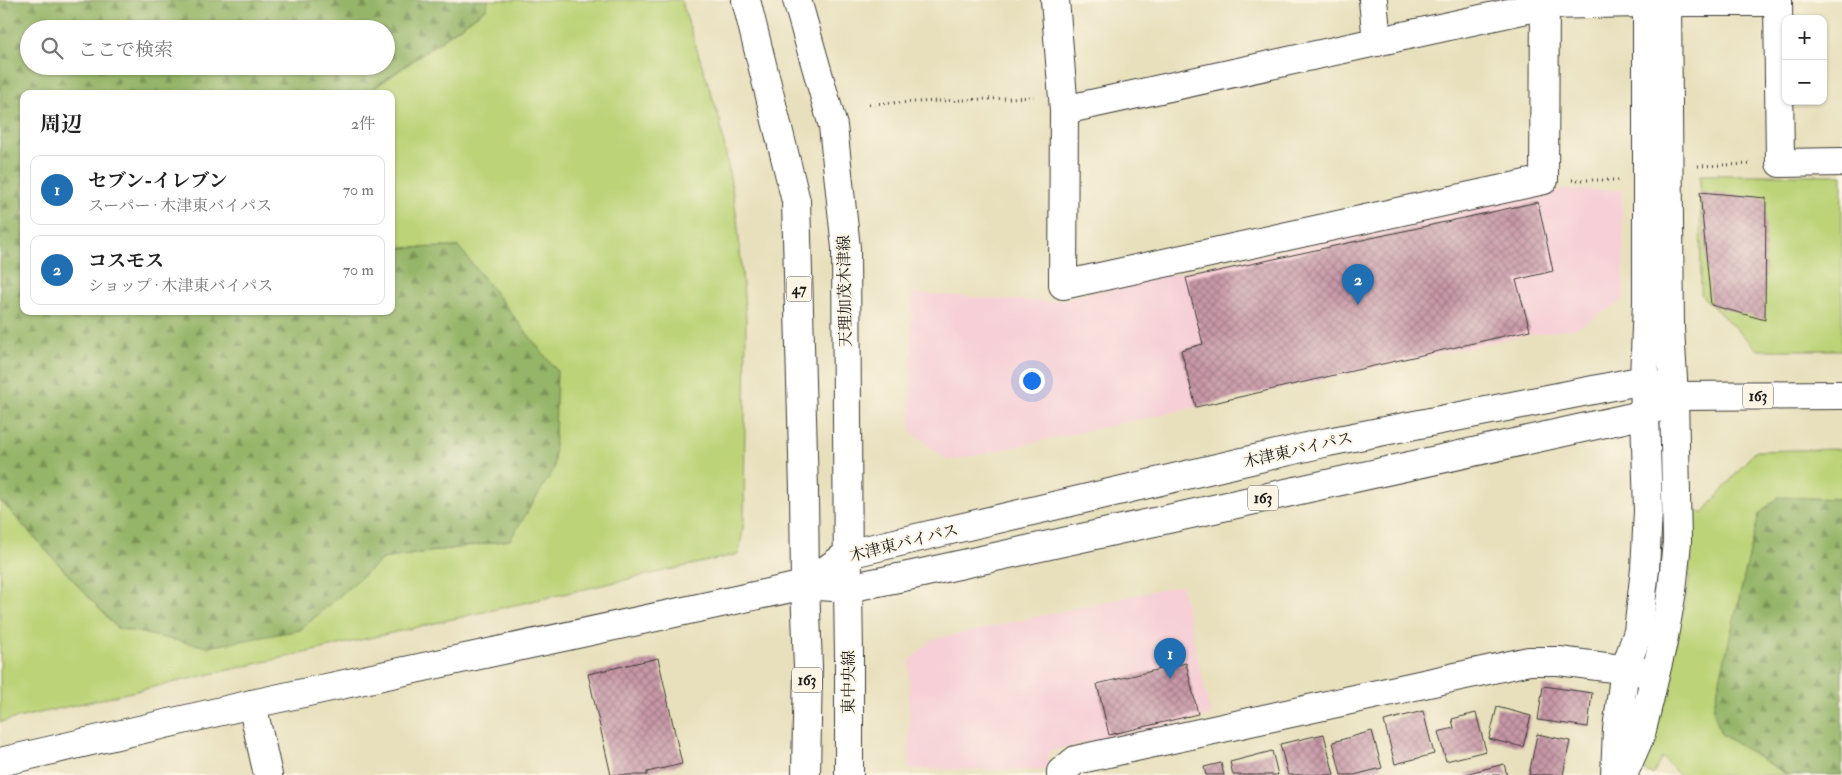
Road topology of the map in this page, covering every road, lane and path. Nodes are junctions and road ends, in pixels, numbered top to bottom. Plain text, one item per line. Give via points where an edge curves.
1 (746, 0) edge
2 (797, 0) edge
3 (1055, 0) edge
4 (1373, 0) edge
5 (1657, 1) edge
6 (1778, 1) edge
7 (1545, 2) edge
8 (1378, 42) junction
9 (1063, 103) junction
10 (870, 104) dead end
11 (1842, 162) edge
12 (1780, 163) junction
13 (1690, 166) dead end
14 (1544, 180) junction
15 (1623, 180) dead end
16 (1644, 380) junction
17 (1842, 395) edge
18 (1674, 396) junction
19 (1646, 414) junction
20 (848, 554) junction
21 (805, 585) junction
22 (848, 588) junction
23 (1625, 669) junction
24 (1655, 673) junction
25 (252, 704) junction
26 (0, 762) edge
27 (268, 775) edge
28 (806, 775) edge
29 (849, 775) edge
30 (1060, 775) edge
31 (1615, 775) edge
32 (1623, 775) edge

1 - 21 main road, 47 via 796,201
2 - 20 main road, 天理加茂木津線 via 833,126 843,214
3 - 9 main road
4 - 8 main road
5 - 6 main road
5 - 7 main road
5 - 16 main road
5 - 18 main road
6 - 12 main road
7 - 8 main road
7 - 14 main road
8 - 9 main road
9 - 10 path
9 - 14 main road via 1063,285
11 - 12 main road
12 - 13 path
14 - 15 path
16 - 18 main road, 163
16 - 19 main road
16 - 20 main road, 木津東バイパス / 163 via 1328,442
17 - 18 main road, 163
18 - 19 main road, 木津東バイパス / 163
18 - 24 main road via 1677,542 1672,591
19 - 22 main road, 木津東バイパス / 163
19 - 23 main road via 1648,511 1645,569 1638,632
20 - 21 main road, 木津東バイパス / 163
20 - 22 main road, 天理加茂木津線
21 - 22 main road, 木津東バイパス / 163
21 - 25 main road
21 - 28 main road, 163 via 808,666
22 - 29 main road, 東中央線
23 - 24 main road
23 - 30 main road via 1559,660 1520,662 1076,760
23 - 31 main road
24 - 32 main road via 1641,734
25 - 26 main road
25 - 27 main road

